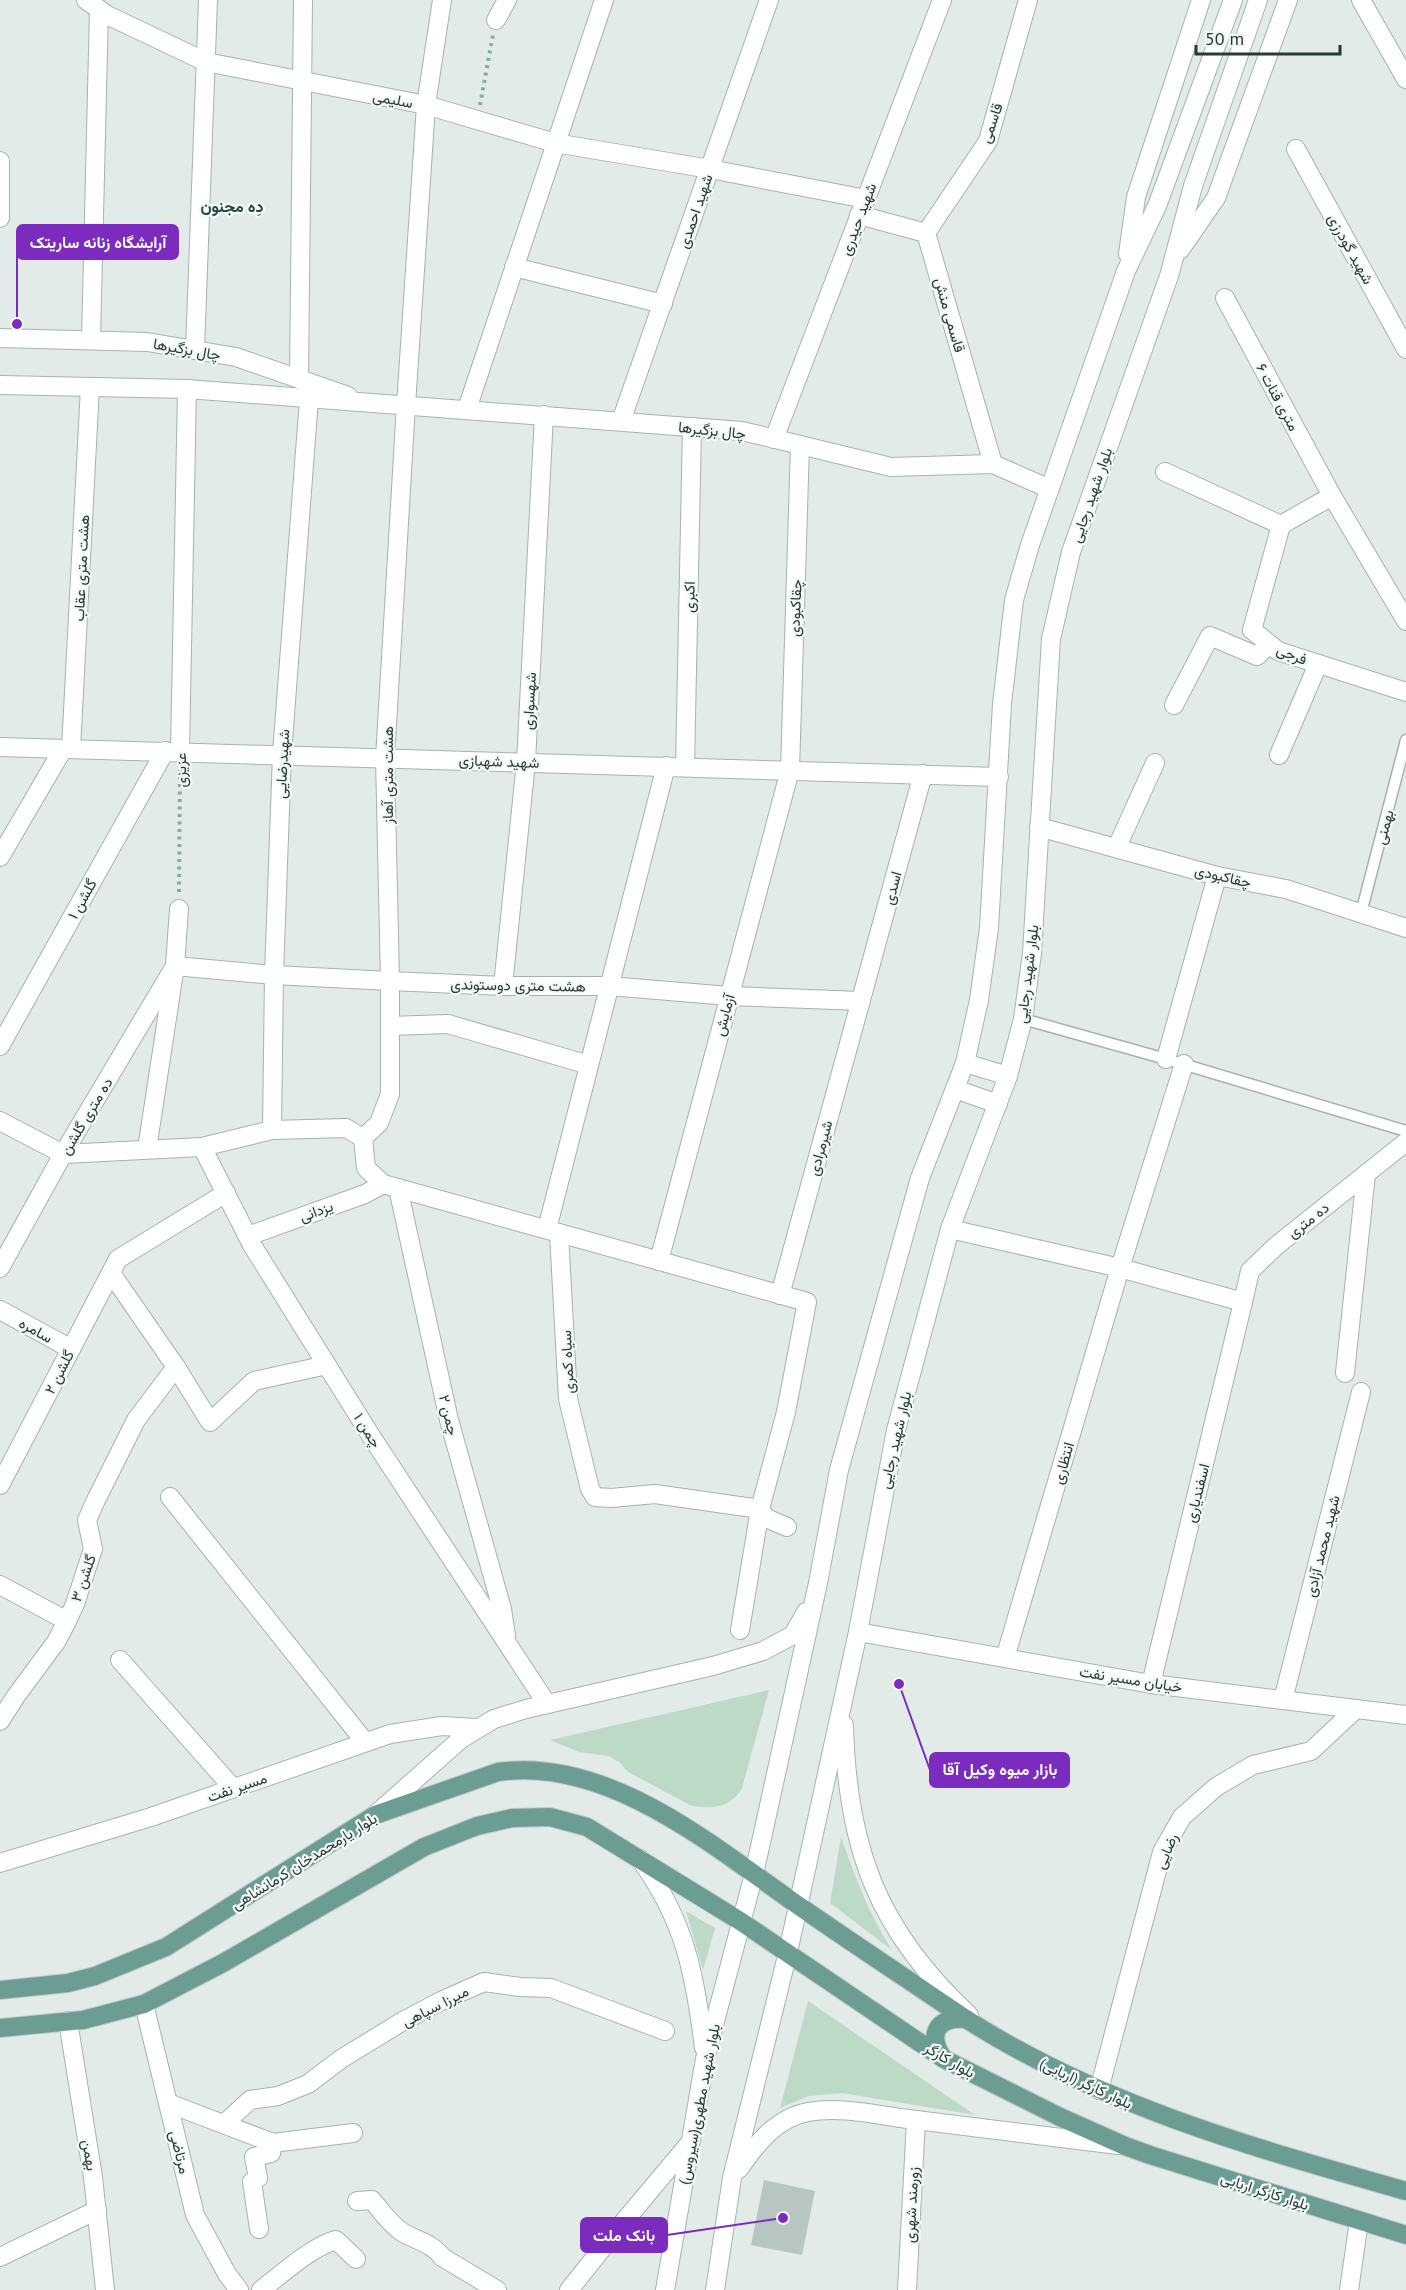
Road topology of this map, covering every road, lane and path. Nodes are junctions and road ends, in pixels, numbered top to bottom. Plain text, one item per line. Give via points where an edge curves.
1 (208, 0) edge
2 (303, 0) edge
3 (442, 0) edge
4 (498, 0) edge
5 (507, 0) edge
6 (604, 0) edge
7 (769, 0) edge
8 (942, 0) edge
9 (1028, 0) edge
10 (1201, 0) edge
11 (1233, 0) edge
12 (1258, 0) edge
13 (1288, 0) edge
14 (1361, 0) edge
15 (92, 5) edge
16 (496, 20) junction
17 (206, 62) junction
18 (1406, 79) edge
19 (302, 80) junction
20 (426, 105) junction
21 (477, 120) junction
22 (555, 143) junction
23 (1296, 149) dead end
24 (0, 161) edge
25 (710, 169) junction
26 (0, 186) edge
27 (862, 207) junction
28 (0, 218) edge
29 (926, 233) junction
30 (1174, 259) junction
31 (514, 267) junction
32 (1126, 271) junction
33 (1225, 298) dead end
34 (663, 304) junction
35 (0, 338) edge
36 (91, 340) junction
37 (1406, 349) edge
38 (195, 350) junction
39 (299, 379) junction
40 (0, 386) edge
41 (90, 387) junction
42 (187, 389) junction
43 (309, 399) junction
44 (367, 402) junction
45 (406, 405) junction
46 (467, 409) junction
47 (544, 415) junction
48 (621, 421) junction
49 (692, 427) junction
50 (774, 439) junction
51 (800, 445) junction
52 (993, 464) junction
53 (1165, 472) dead end
54 (1050, 489) junction
55 (1332, 496) junction
56 (1281, 525) junction
57 (1406, 621) edge
58 (1269, 644) junction
59 (1318, 664) junction
60 (1406, 692) edge
61 (1174, 705) dead end
62 (1406, 741) edge
63 (0, 747) edge
64 (67, 749) junction
65 (172, 751) junction
66 (282, 754) junction
67 (1279, 755) dead end
68 (385, 758) junction
69 (526, 762) junction
70 (1155, 763) dead end
71 (666, 766) junction
72 (686, 767) junction
73 (790, 770) junction
74 (923, 774) junction
75 (999, 777) junction
76 (1039, 827) junction
77 (1117, 847) junction
78 (0, 857) edge
79 (1217, 876) junction
80 (179, 909) joint
81 (1361, 913) junction
82 (1406, 927) edge
83 (175, 966) junction
84 (274, 975) junction
85 (390, 981) junction
86 (503, 986) junction
87 (609, 986) junction
88 (729, 996) junction
89 (861, 1001) junction
90 (1023, 1019) junction
91 (390, 1026) junction
92 (0, 1046) edge
93 (1175, 1062) junction
94 (965, 1063) junction
95 (589, 1065) junction
96 (1008, 1076) junction
97 (956, 1089) junction
98 (998, 1104) junction
99 (0, 1121) edge
100 (272, 1130) junction
101 (1406, 1131) edge
102 (363, 1138) junction
103 (1406, 1142) edge
104 (202, 1147) junction
105 (147, 1149) junction
106 (63, 1154) junction
107 (1366, 1174) junction
108 (390, 1186) junction
109 (226, 1193) junction
110 (950, 1228) junction
111 (553, 1231) junction
112 (248, 1236) junction
113 (659, 1261) junction
114 (115, 1266) junction
115 (0, 1268) edge
116 (1120, 1268) junction
117 (780, 1294) junction
118 (1235, 1299) junction
119 (0, 1310) edge
120 (71, 1349) junction
121 (327, 1365) junction
122 (176, 1367) junction
123 (1345, 1373) dead end
124 (1361, 1392) dead end
125 (5, 1462) edge
126 (0, 1485) edge
127 (170, 1497) dead end
128 (760, 1509) junction
129 (787, 1527) dead end
130 (818, 1583) junction
131 (0, 1585) edge
132 (67, 1621) junction
133 (740, 1630) dead end
134 (858, 1632) junction
135 (507, 1641) junction
136 (1005, 1658) junction
137 (120, 1660) dead end
138 (1151, 1684) junction
139 (844, 1697) junction
140 (1283, 1700) junction
141 (547, 1704) junction
142 (1356, 1708) junction
143 (1406, 1715) edge
144 (0, 1722) edge
145 (476, 1728) junction
146 (365, 1742) junction
147 (234, 1788) junction
148 (375, 1815) junction
149 (640, 1859) junction
150 (0, 1863) edge
151 (754, 1874) junction
152 (798, 1905) junction
153 (740, 1921) junction
154 (788, 1952) junction
155 (0, 1990) edge
156 (144, 2004) junction
157 (966, 2019) junction
158 (68, 2021) junction
159 (0, 2028) edge
160 (665, 2031) dead end
161 (1000, 2041) junction
162 (705, 2059) junction
163 (944, 2059) junction
164 (1100, 2090) junction
165 (168, 2103) junction
166 (916, 2120) junction
167 (225, 2123) junction
168 (353, 2133) dead end
169 (273, 2143) junction
170 (690, 2143) junction
171 (1125, 2146) junction
172 (732, 2178) junction
173 (1406, 2192) edge
174 (357, 2201) dead end
175 (97, 2210) junction
176 (1359, 2221) junction
177 (259, 2229) dead end
178 (1406, 2235) edge
179 (0, 2257) edge
180 (356, 2259) dead end
181 (105, 2290) edge
182 (239, 2290) edge
183 (261, 2290) edge
184 (497, 2290) edge
185 (569, 2290) edge
186 (665, 2290) edge
187 (714, 2290) edge
188 (907, 2290) edge
189 (1349, 2290) edge

1 - 17 street
2 - 19 street
3 - 20 street, هشت متری آهاز
4 - 16 street
5 - 16 street
6 - 22 street
7 - 25 street, شهید احمدی
8 - 27 street, شهید حیدری
9 - 29 street, قاسمی via 988,141
10 - 32 street via 1136,197
11 - 32 street via 1158,206
12 - 30 street, بلوار شهید رجایی via 1193,186
13 - 30 street via 1216,198
14 - 18 street
15 - 17 street, سلیمی
15 - 36 street
16 - 21 path
17 - 19 street, سلیمی
17 - 38 street
19 - 20 street, سلیمی
19 - 39 street
20 - 21 street, سلیمی
20 - 45 street, هشت متری آهاز
21 - 22 street, سلیمی
22 - 25 street, سلیمی
22 - 31 street
23 - 37 street, شهید گودرزی
24 - 26 street
25 - 27 street, سلیمی
25 - 34 street, شهید احمدی
26 - 28 street
27 - 29 street
27 - 50 street, شهید حیدری
29 - 52 street, قاسمی منش
30 - 76 street, بلوار شهید رجایی via 1085,510 1060,594 1051,639
31 - 34 street
31 - 46 street
32 - 54 street
33 - 55 street, ۶ متری قنات
34 - 48 street, شهید احمدی
35 - 36 street, چال بزگیرها
36 - 38 street, چال بزگیرها via 147,342
38 - 39 street, چال بزگیرها via 236,357
39 - 44 street, چال بزگیرها
40 - 41 street, چال بزگیرها
41 - 42 street, چال بزگیرها
41 - 64 street, هشت متری عقاب
42 - 43 street, چال بزگیرها
42 - 65 street, عزیزی
43 - 44 street, چال بزگیرها
43 - 66 street, شهیدرضایی
44 - 45 street, چال بزگیرها
45 - 46 street, چال بزگیرها
45 - 68 street, هشت متری آهاز
46 - 47 street, چال بزگیرها
47 - 48 street, چال بزگیرها
47 - 69 street, شهسواری
48 - 49 street, چال بزگیرها
49 - 50 street, چال بزگیرها via 742,431
49 - 72 street, اکبری
50 - 51 street, چال بزگیرها
51 - 52 street, چال بزگیرها via 891,467
51 - 73 street, چقاکبودی
52 - 54 street, چال بزگیرها
53 - 56 street
54 - 75 street via 1014,600 1002,704
55 - 56 street
55 - 57 street, ۶ متری قنات
56 - 58 street, فرجی via 1252,630
58 - 59 street, فرجی via 1278,651
58 - 61 street via 1257,656 1210,636
59 - 60 street, فرجی
59 - 67 street
62 - 81 lane, بهمنی
63 - 64 street, شهید شهبازی
64 - 65 street, شهید شهبازی
64 - 78 street
65 - 66 street, شهید شهبازی
65 - 80 path, عزیزی
65 - 92 street, گلشن ۱
66 - 68 street, شهید شهبازی
66 - 84 street, شهیدرضایی
68 - 69 street, شهید شهبازی
68 - 85 street, هشت متری آهاز
69 - 71 street, شهید شهبازی
69 - 86 street, شهسواری
70 - 77 street
71 - 72 street, شهید شهبازی
71 - 87 street, سیاه کمری
72 - 73 street, شهید شهبازی
73 - 74 street, شهید شهبازی
73 - 88 street, آزمایش
74 - 75 street, شهید شهبازی
74 - 89 street, اسدی
75 - 94 street via 989,928
76 - 77 street, چقاکبودی
76 - 90 street, بلوار شهید رجایی via 1032,953
77 - 79 street, چقاکبودی
79 - 81 street, چقاکبودی via 1286,889
79 - 93 street, انتظاری
80 - 83 street
81 - 82 street, چقاکبودی
83 - 84 street, هشت متری دوستوندی
83 - 105 street
83 - 106 street, ده متری گلشن
84 - 85 street, هشت متری دوستوندی
84 - 100 street, شهیدرضایی
85 - 86 street, هشت متری دوستوندی
85 - 91 street, هشت متری آهاز
86 - 87 street, هشت متری دوستوندی
87 - 88 street, هشت متری دوستوندی
87 - 95 street, سیاه کمری
88 - 89 street, هشت متری دوستوندی
88 - 113 street, آزمایش
89 - 117 street, شیرمرادی
90 - 93 lane
90 - 96 street, بلوار شهید رجایی
91 - 95 street via 448,1024
91 - 102 street, هشت متری آهاز via 390,1094 379,1123
93 - 101 lane
93 - 116 street, انتظاری
94 - 96 street
94 - 97 street
95 - 111 street, سیاه کمری
96 - 98 street, بلوار شهید رجایی
97 - 98 street
97 - 130 street via 920,1178 839,1470
98 - 110 street, بلوار شهید رجایی
99 - 106 street
100 - 102 street via 346,1128
100 - 104 street
102 - 108 street via 366,1168
103 - 107 street, ده متری
104 - 105 street
104 - 109 street, چمن ۱
105 - 106 street
106 - 115 street, ده متری گلشن
107 - 118 street, ده متری via 1276,1246 1250,1271
107 - 123 street
108 - 111 street
108 - 112 street, یزدانی
108 - 135 street, چمن ۲ via 502,1609
109 - 112 street, چمن ۱
109 - 114 street
110 - 116 street
110 - 134 street, بلوار شهید رجایی via 896,1430
111 - 113 street
111 - 128 street, سیاه کمری via 568,1399 595,1497 655,1494
112 - 121 street, چمن ۱
113 - 117 street
114 - 120 street, گلشن ۲
114 - 122 street
116 - 118 street
116 - 136 street, انتظاری
117 - 128 street via 807,1302 786,1412
118 - 138 street, اسفندیاری
119 - 120 street, سامره
120 - 125 street, گلشن ۲
121 - 122 street via 254,1381 210,1422
121 - 135 street, چمن ۱
122 - 132 street, گلشن ۳ via 136,1420 87,1520 93,1549
124 - 140 street, شهید محمد آزادی
125 - 126 street, گلشن ۲
127 - 146 street
128 - 129 street via 766,1518
128 - 133 street
130 - 141 street via 802,1622 793,1635 778,1644 713,1666
130 - 151 street
131 - 132 street
132 - 144 street, گلشن ۳
134 - 136 street, خیابان مسیر نفت
134 - 139 street, بلوار شهید رجایی
135 - 141 street, چمن ۱
136 - 138 street, خیابان مسیر نفت
137 - 147 street
138 - 140 street, خیابان مسیر نفت
139 - 152 street, بلوار شهید رجایی
139 - 161 street via 846,1765 854,1822 885,1910 930,1976
140 - 142 street, خیابان مسیر نفت
141 - 145 street
142 - 143 street, خیابان مسیر نفت
142 - 164 street, رضایی via 1311,1751 1253,1766 1216,1787 1182,1817 1162,1852
145 - 146 street, مسیر نفت via 414,1729
145 - 148 street
146 - 147 street, مسیر نفت
147 - 150 street, مسیر نفت
148 - 151 main road, بلوار یارمحمدخان کرمانشاهی via 498,1772 549,1771 584,1779 634,1799 686,1827
148 - 155 main road, بلوار یارمحمدخان کرمانشاهی via 166,1947 68,1983
149 - 153 main road
149 - 156 main road via 587,1827 550,1817 512,1818 477,1826 424,1847
149 - 162 street via 663,1892 681,1933 691,1966
151 - 152 main road, بلوار یارمحمدخان کرمانشاهی
151 - 153 street
152 - 154 street, بلوار شهید رجایی
152 - 157 main road, بلوار کارگر (اربابی)
153 - 154 main road
153 - 162 street, بلوار شهید مطهری(سیروس)
154 - 163 main road, بلوار کارگر
154 - 172 street
156 - 158 main road
156 - 165 street, مرتاضی
157 - 161 main road, بلوار کارگر (اربابی)
157 - 163 main road via 950,2019 938,2026 935,2041
158 - 159 main road
158 - 175 street, بهمن
160 - 167 street, میرزا سپاهی via 551,1988 484,1982 404,2021 308,2084 278,2096 250,2100
161 - 164 main road, بلوار کارگر (اربابی)
162 - 170 street, بلوار شهید مطهری(سیروس)
163 - 171 main road, بلوار کارگر
164 - 173 main road, بلوار کارگر (اربابی) via 1156,2114 1288,2158
165 - 167 street
165 - 182 street, مرتاضی via 195,2215
166 - 171 street
166 - 172 street via 808,2112 772,2129 754,2146
166 - 188 street, زورمند شهری
167 - 169 street
168 - 169 street
169 - 177 street via 271,2153 254,2157 258,2178 252,2182
170 - 185 street
170 - 186 street, بلوار شهید مطهری(سیروس)
171 - 176 main road, بلوار کارگر اربابی
172 - 187 street
174 - 184 street via 372,2200 403,2233 438,2250 442,2257
175 - 179 street
175 - 181 street, بهمن
176 - 178 main road, بلوار کارگر اربابی
176 - 189 street
180 - 183 street via 336,2240

